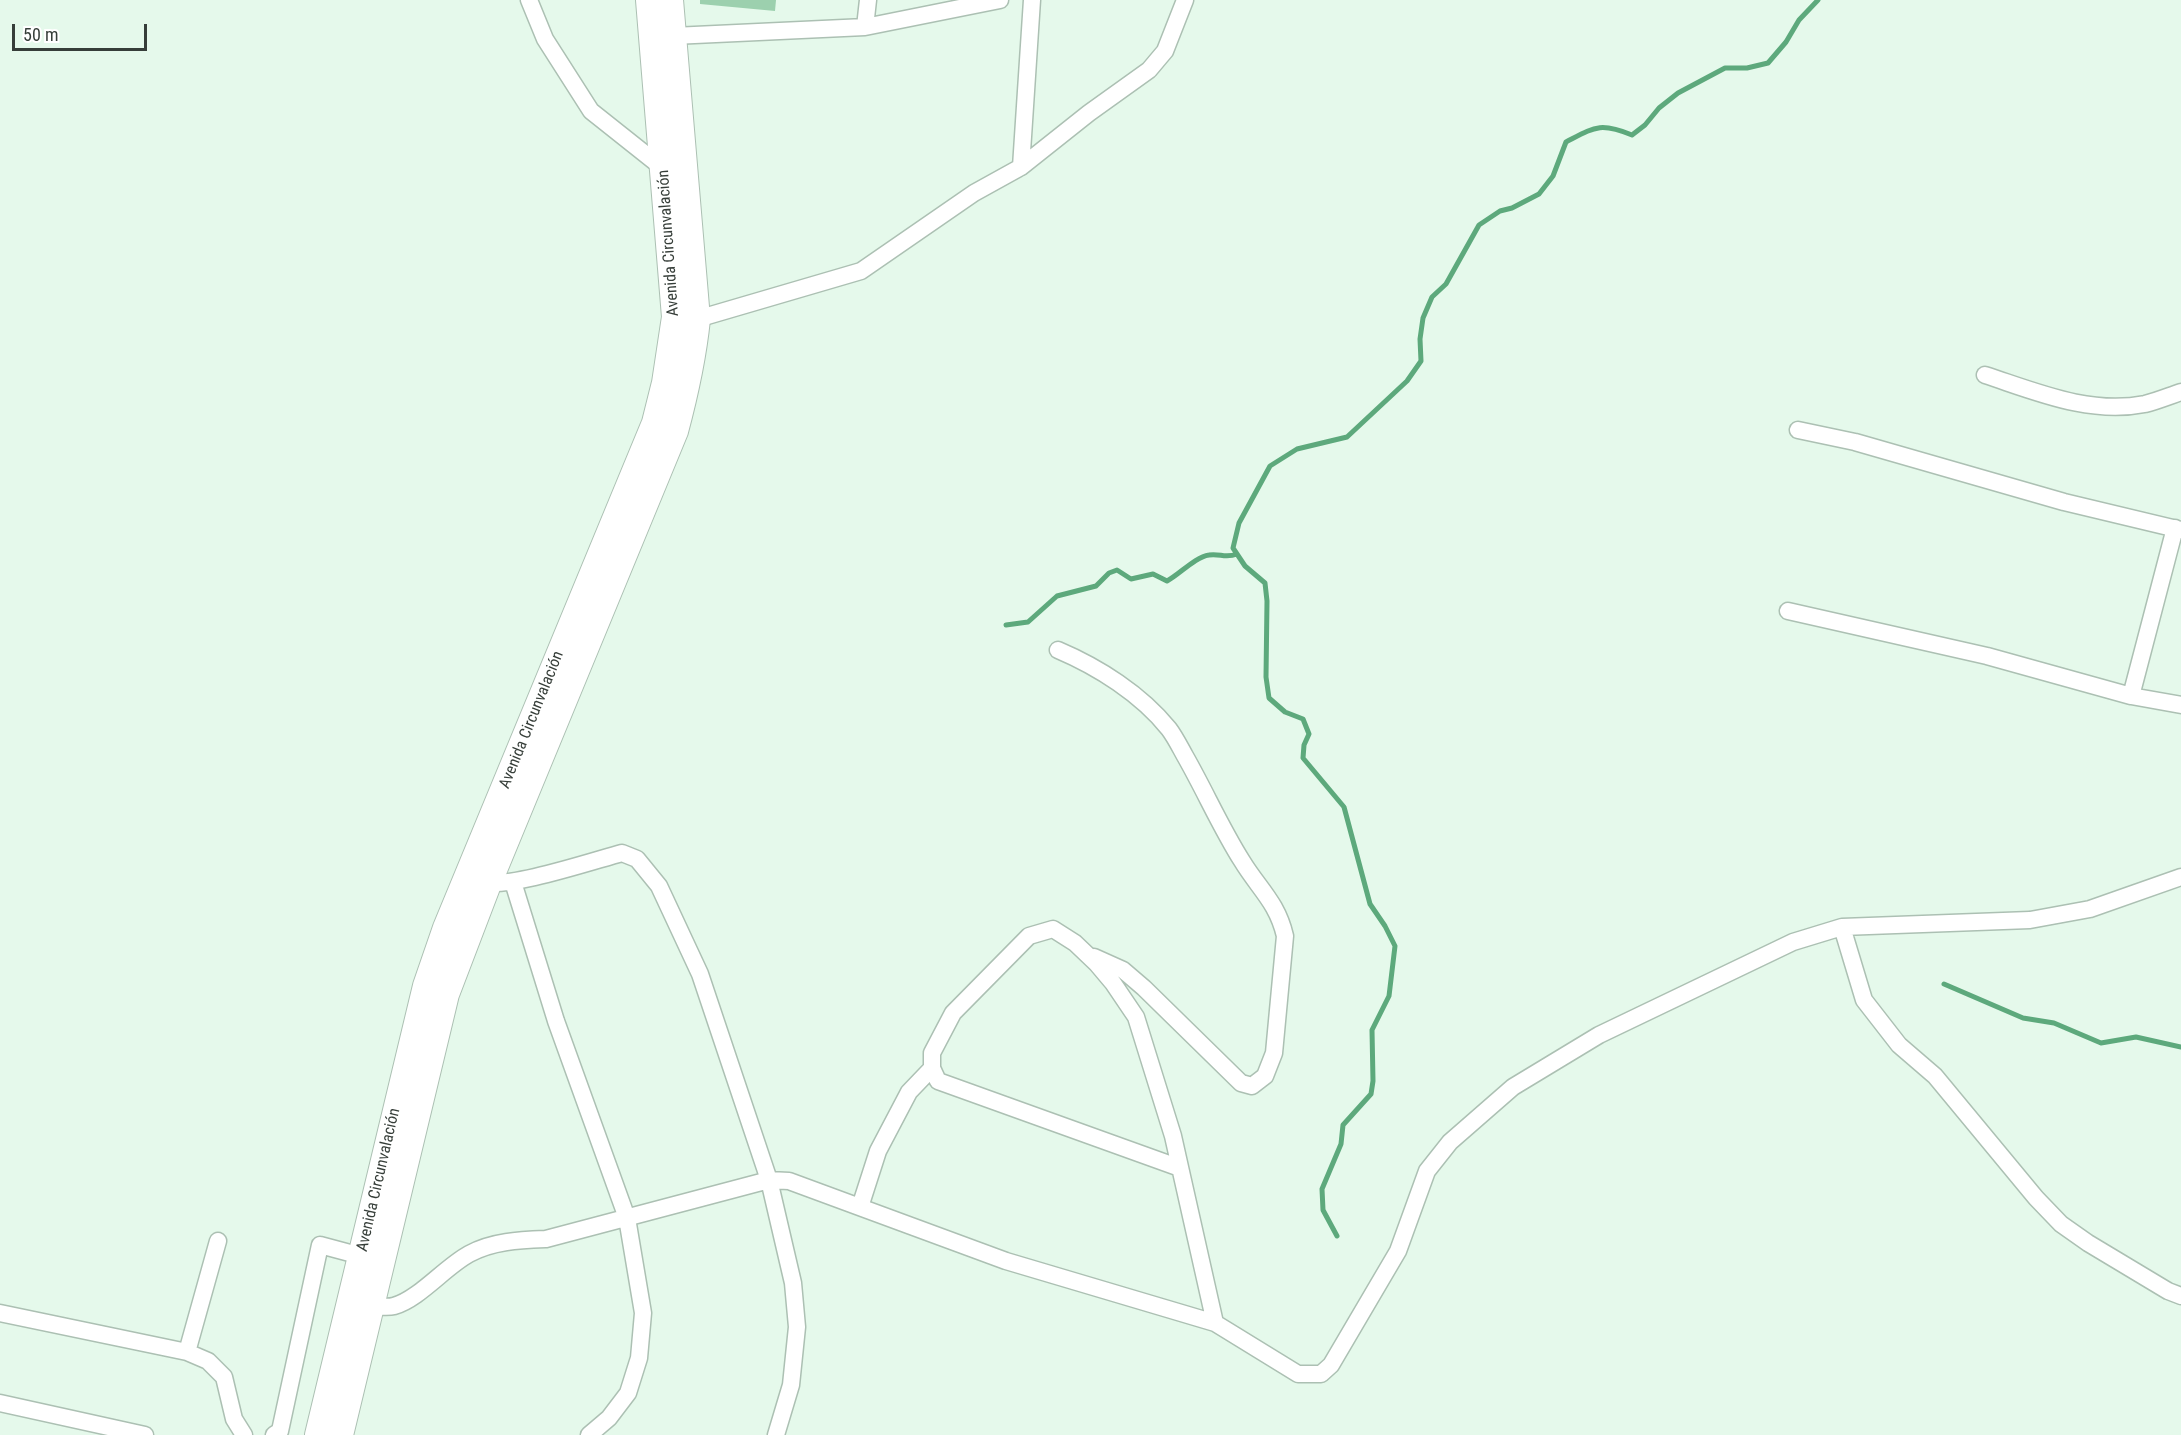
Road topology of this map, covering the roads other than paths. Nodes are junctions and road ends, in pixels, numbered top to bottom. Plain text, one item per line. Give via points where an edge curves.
1 (529, 0) edge
2 (649, 0) edge
3 (670, 0) edge
4 (868, 0) edge
5 (1000, 0) edge
6 (1032, 0) edge
7 (1185, 0) edge
8 (865, 27) junction
9 (673, 36) junction
10 (1021, 167) junction
11 (664, 169) junction
12 (697, 319) junction
13 (1985, 375) dead end
14 (2181, 392) edge
15 (1798, 430) dead end
16 (2178, 529) edge
17 (1788, 611) dead end
18 (1058, 650) dead end
19 (2131, 696) junction
20 (2181, 705) edge
21 (2181, 877) edge
22 (489, 882) junction
23 (1842, 927) junction
24 (1085, 953) junction
25 (932, 1068) junction
26 (1180, 1168) junction
27 (769, 1180) junction
28 (860, 1207) junction
29 (627, 1218) junction
30 (218, 1241) dead end
31 (361, 1256) junction
32 (2181, 1296) edge
33 (371, 1306) junction
34 (0, 1313) edge
35 (1215, 1323) junction
36 (187, 1352) junction
37 (0, 1403) edge
38 (144, 1435) edge
39 (244, 1435) edge
40 (274, 1435) edge
41 (318, 1435) edge
42 (340, 1435) edge
43 (589, 1435) edge
44 (776, 1435) edge

1 - 11 street via 545,39 591,111
2 - 11 main road, Avenida Circunvalación
3 - 9 main road, Avenida Circunvalación
4 - 8 street
5 - 8 street
6 - 10 street
7 - 10 street via 1165,51 1149,70
8 - 9 street
9 - 12 main road, Avenida Circunvalación
10 - 12 street via 974,193 861,271
11 - 22 main road, Avenida Circunvalación via 675,317 665,383 655,423
12 - 22 main road, Avenida Circunvalación via 694,350 675,431
13 - 14 street via 2070,402 2106,407 2145,404
15 - 16 street
16 - 19 street
17 - 19 street via 1986,656
18 - 24 street via 1108,677 1169,729 1242,862 1281,917 1285,936 1274,1053 1265,1076 1251,1086 1240,1083 1123,970
19 - 20 street
21 - 23 street via 2090,909 2030,920
22 - 27 street via 622,853 637,859 649,871 660,886 700,974
22 - 29 street via 556,1021
22 - 31 main road, Avenida Circunvalación via 426,986
22 - 33 main road, Avenida Circunvalación via 446,993
23 - 32 street via 1864,1000 1899,1045 1935,1076 2036,1198 2061,1224 2088,1243
23 - 35 street via 1793,942 1599,1035 1513,1087 1450,1142 1427,1171 1398,1251 1331,1365 1321,1374 1298,1374
24 - 25 street via 1053,929 1029,936 953,1013 932,1053
24 - 26 street via 1113,983 1136,1017
25 - 26 street via 938,1081
25 - 28 street via 909,1092 883,1141
26 - 35 street
27 - 28 street via 789,1181
27 - 29 street
27 - 44 street via 792,1283 797,1327 791,1385
28 - 35 street via 1006,1260
29 - 33 street via 546,1239 510,1240 471,1252 409,1299 392,1307
29 - 43 street via 643,1313 639,1358 628,1393 609,1418
30 - 36 street
31 - 40 street via 320,1245 280,1431
31 - 41 main road, Avenida Circunvalación
33 - 42 main road, Avenida Circunvalación
34 - 36 street
36 - 39 street via 208,1361 224,1377 234,1419
37 - 38 street

